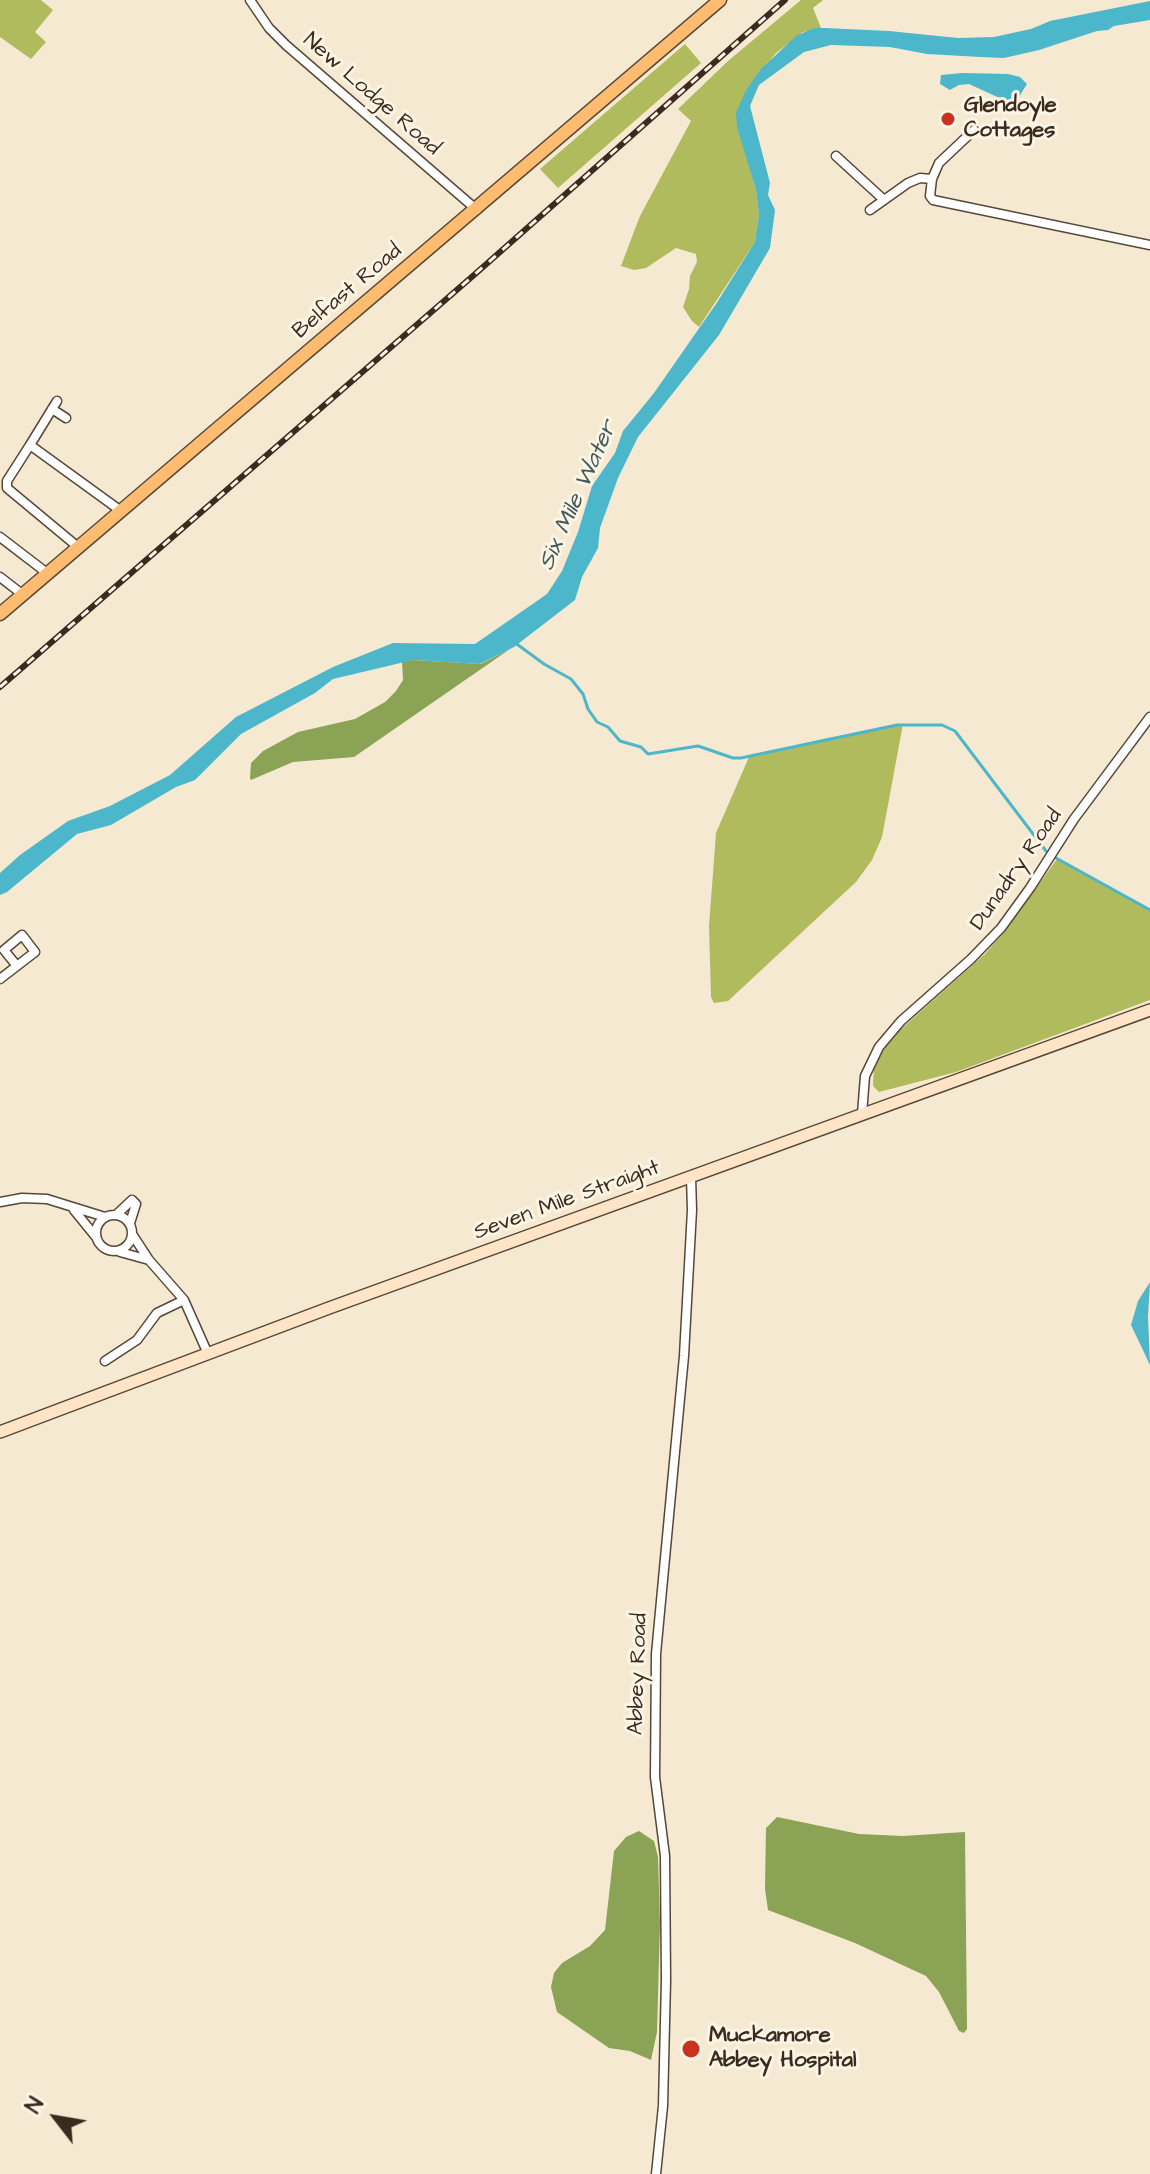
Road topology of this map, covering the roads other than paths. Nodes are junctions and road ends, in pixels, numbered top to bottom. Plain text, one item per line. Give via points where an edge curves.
1 (250, 0) edge
2 (720, 0) edge
3 (974, 130) dead end
4 (836, 156) dead end
5 (932, 179) junction
6 (883, 199) junction
7 (477, 210) junction
8 (870, 210) dead end
9 (1150, 245) edge
10 (66, 418) dead end
11 (30, 445) junction
12 (121, 511) junction
13 (0, 537) edge
14 (78, 547) junction
15 (47, 573) junction
16 (0, 577) edge
17 (22, 594) junction
18 (0, 614) edge
19 (1150, 717) edge
20 (17, 966) dead end
21 (0, 979) edge
22 (1150, 1010) edge
23 (862, 1114) junction
24 (691, 1177) junction
25 (0, 1202) edge
26 (67, 1205) junction
27 (116, 1215) junction
28 (105, 1217) junction
29 (130, 1223) junction
30 (132, 1234) junction
31 (96, 1237) junction
32 (117, 1251) junction
33 (149, 1260) junction
34 (184, 1300) junction
35 (208, 1354) junction
36 (105, 1361) dead end
37 (0, 1432) edge
38 (656, 2174) edge

1 - 7 street, New Lodge Road via 286,45
2 - 7 main road, Belfast Road
3 - 5 street via 944,156
4 - 6 street
5 - 6 street via 920,178
5 - 9 street via 930,196 937,202
6 - 8 street
7 - 12 main road, Belfast Road
10 - 11 street via 55,405
11 - 12 street
11 - 14 street via 7,488
12 - 14 main road, Belfast Road
13 - 15 street
14 - 15 main road, Belfast Road
15 - 17 main road, Belfast Road
16 - 17 street
17 - 18 main road, Belfast Road
19 - 23 street, Dunadry Road via 1001,928 879,1047 865,1076
20 - 21 street
22 - 23 main road, Seven Mile Straight
23 - 24 main road, Seven Mile Straight
24 - 35 main road, Seven Mile Straight
24 - 38 street, Abbey Road via 684,1356 656,1654 655,1777 665,1856 666,1980
25 - 26 street via 40,1198
26 - 28 street
26 - 31 street
27 - 28 street
27 - 29 street
27 - 29 street via 132,1200 136,1204
28 - 31 street
29 - 30 street
30 - 32 street via 128,1246
30 - 33 street
31 - 32 street via 106,1250
32 - 33 street
33 - 34 street
34 - 35 street
34 - 36 street via 157,1313 137,1340
35 - 37 main road, Seven Mile Straight

